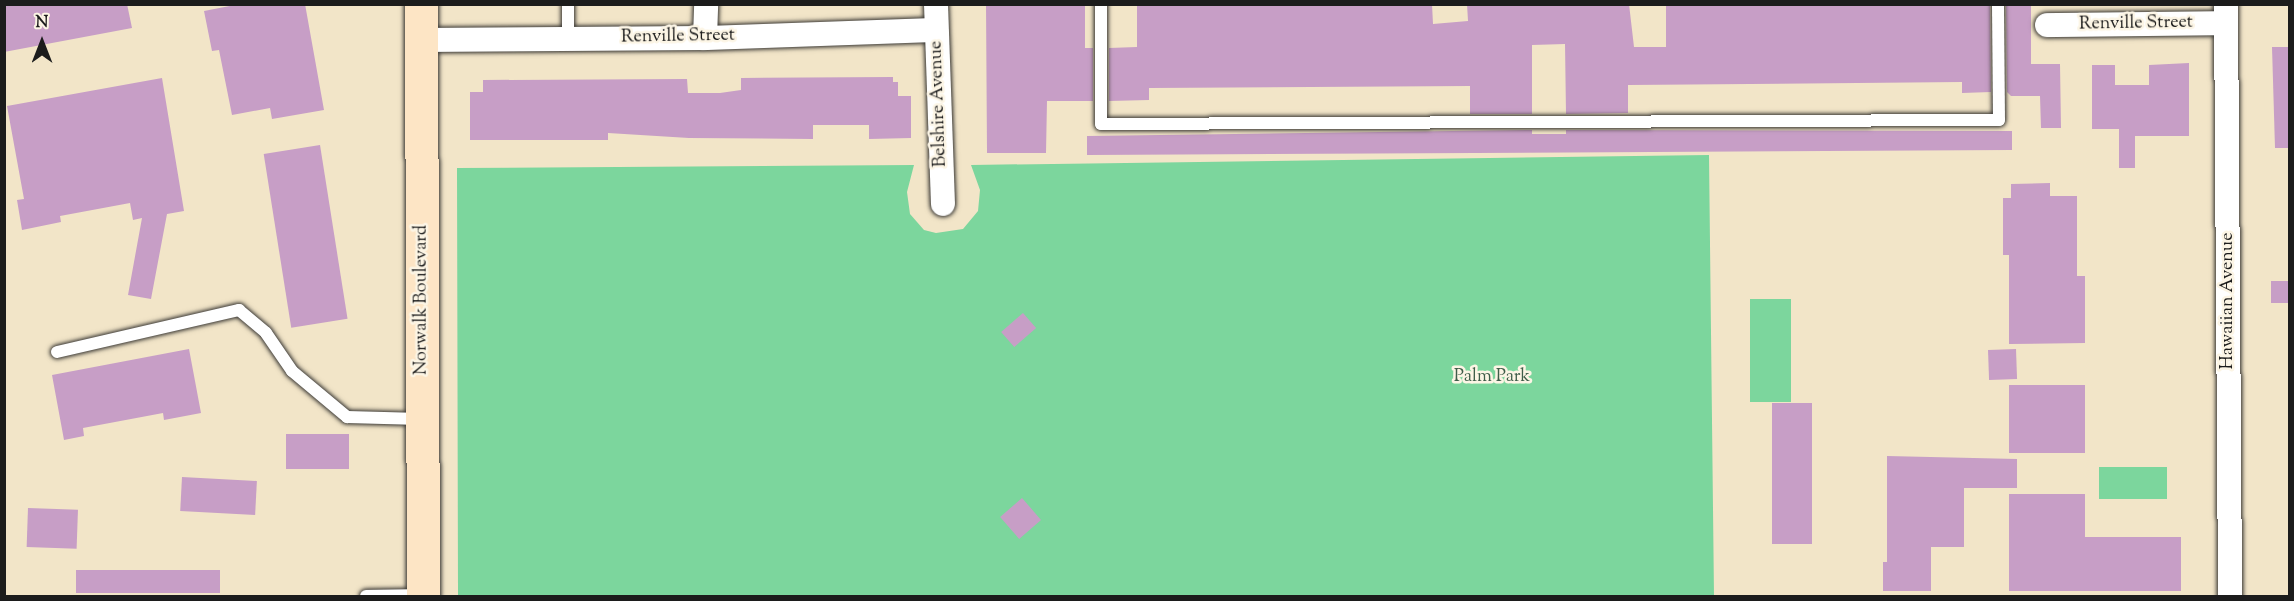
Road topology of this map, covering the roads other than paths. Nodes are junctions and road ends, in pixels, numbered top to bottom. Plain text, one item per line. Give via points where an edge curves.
1 (421, 4) edge
2 (568, 4) edge
3 (706, 4) edge
4 (936, 4) edge
5 (1101, 4) edge
6 (1998, 4) edge
7 (2226, 14) edge
8 (2047, 24) dead end
9 (936, 30) junction
10 (705, 38) junction
11 (568, 39) junction
12 (421, 40) junction
13 (943, 204) dead end
14 (57, 352) dead end
15 (423, 419) junction
16 (423, 596) edge
17 (366, 597) edge
18 (2230, 597) edge

1 - 12 main road, Norwalk Boulevard
2 - 11 lane
3 - 10 street
4 - 9 street, Belshire Avenue
5 - 6 lane via 1101,124 1124,124 1999,120
7 - 8 street, Renville Street
7 - 18 street, Hawaiian Avenue
9 - 10 street, Renville Street
9 - 13 street, Belshire Avenue
10 - 11 street, Renville Street
11 - 12 street, Renville Street
12 - 15 main road, Norwalk Boulevard
14 - 15 lane via 239,309 266,333 292,371 347,417
15 - 16 main road, Norwalk Boulevard
16 - 17 lane

